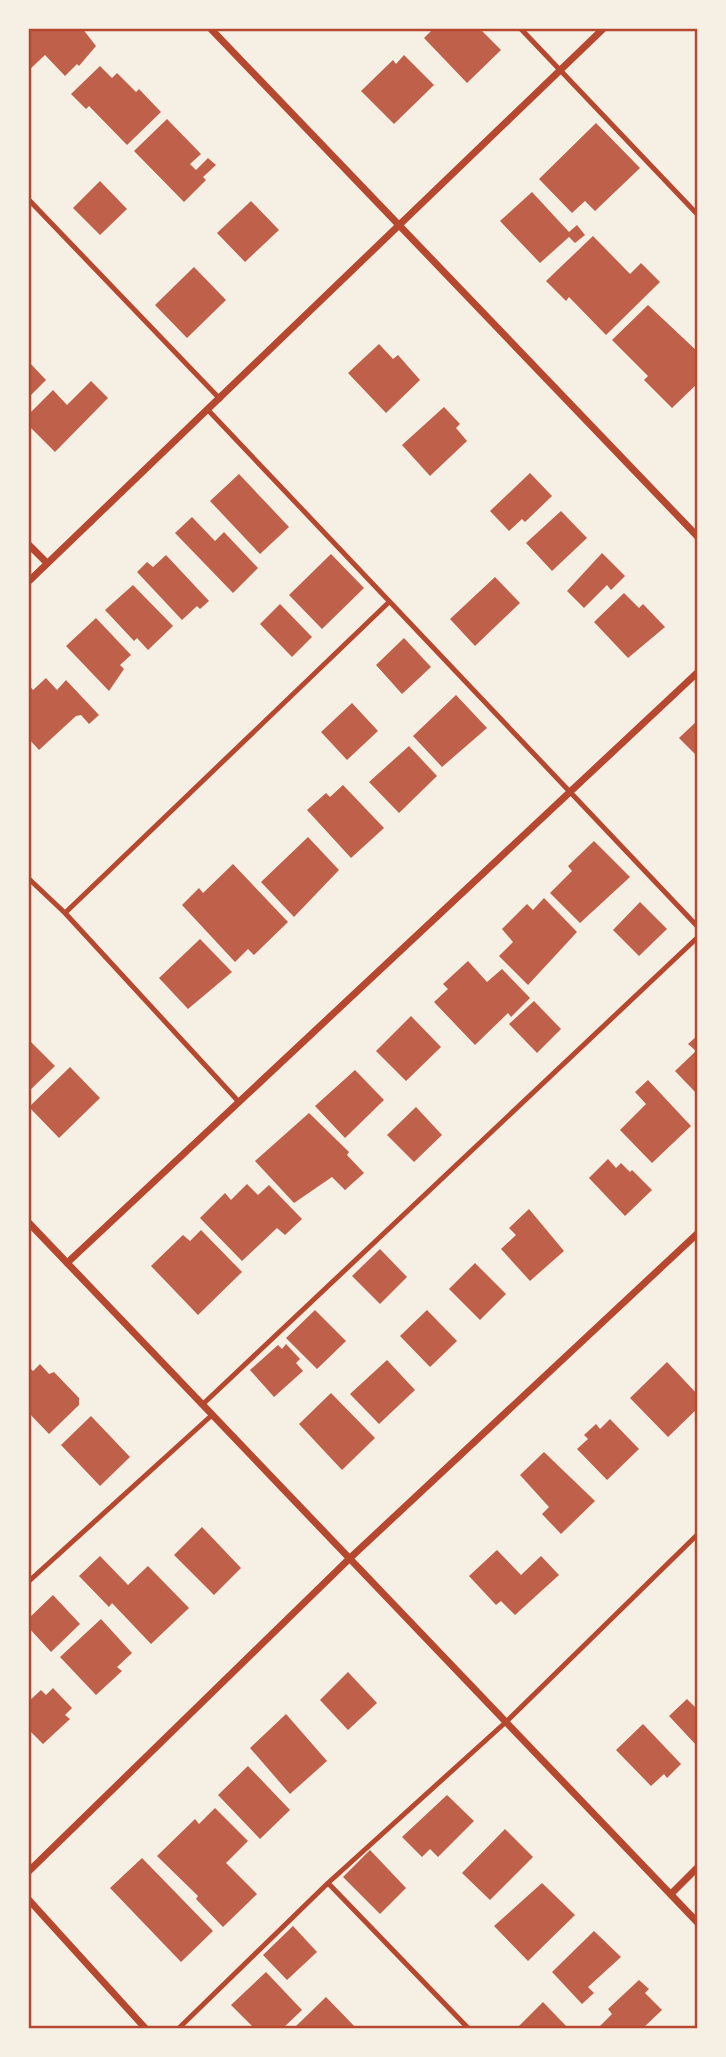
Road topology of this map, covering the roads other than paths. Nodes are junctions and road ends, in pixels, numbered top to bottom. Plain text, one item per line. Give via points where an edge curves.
1 (210, 28) edge
2 (520, 28) edge
3 (604, 28) edge
4 (561, 70) junction
5 (28, 199) edge
6 (698, 215) edge
7 (399, 226) junction
8 (220, 398) junction
9 (208, 411) junction
10 (698, 537) edge
11 (28, 544) edge
12 (47, 564) junction
13 (28, 582) edge
14 (388, 603) junction
15 (698, 672) edge
16 (568, 793) junction
17 (28, 878) edge
18 (65, 913) junction
19 (698, 927) edge
20 (698, 937) edge
21 (239, 1102) junction
22 (28, 1222) edge
23 (698, 1233) edge
24 (67, 1263) junction
25 (202, 1405) junction
26 (212, 1415) junction
27 (698, 1534) edge
28 (349, 1559) junction
29 (29, 1581) edge
30 (507, 1721) junction
31 (698, 1867) edge
32 (28, 1872) edge
33 (328, 1883) junction
34 (671, 1894) junction
35 (28, 1899) edge
36 (698, 1923) edge
37 (146, 2029) edge
38 (178, 2029) edge
39 (469, 2029) edge

1 - 7 street
2 - 4 lane
3 - 4 street
4 - 6 lane
4 - 7 street
5 - 8 lane
7 - 8 street
7 - 10 street
8 - 9 street
9 - 12 street
9 - 14 lane
11 - 12 street
12 - 13 street
14 - 16 lane
14 - 18 lane
15 - 16 street
16 - 19 lane
16 - 21 street
17 - 18 lane
18 - 21 lane
20 - 25 lane
21 - 24 street
22 - 24 street
23 - 28 street
24 - 25 street
25 - 26 street
26 - 28 street
26 - 29 lane
27 - 30 lane
28 - 30 street
28 - 32 street
30 - 33 lane
30 - 34 street
31 - 34 street
33 - 38 lane
33 - 39 lane
34 - 36 street
35 - 37 street

